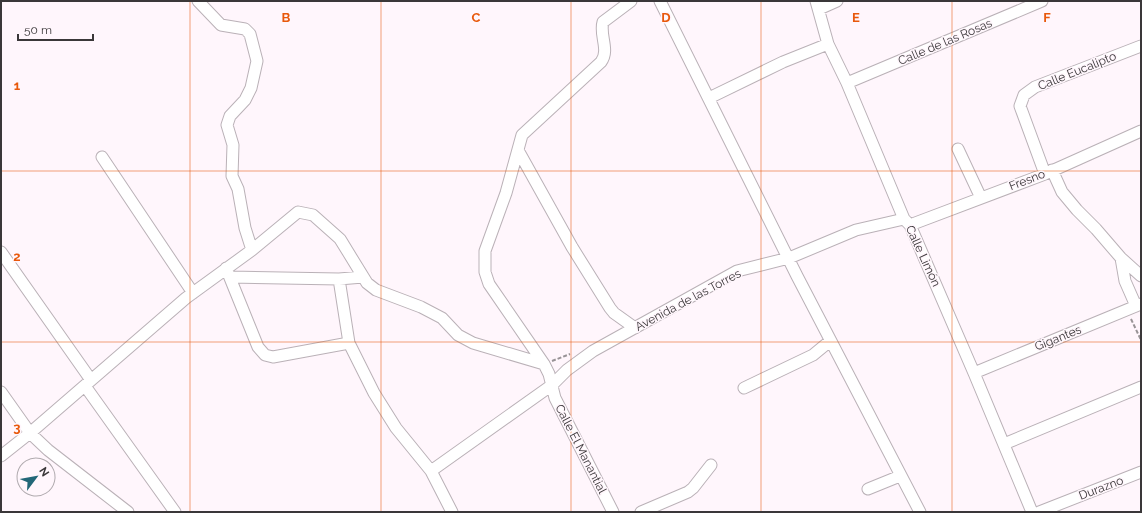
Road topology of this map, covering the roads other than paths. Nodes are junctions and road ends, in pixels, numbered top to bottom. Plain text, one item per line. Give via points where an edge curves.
1 (198, 1) edge
2 (631, 1) edge
3 (660, 1) edge
4 (837, 1) edge
5 (1042, 1) edge
6 (818, 5) edge
7 (828, 44) junction
8 (1141, 46) edge
9 (848, 83) junction
10 (709, 98) junction
11 (1141, 132) edge
12 (958, 149) dead end
13 (519, 152) junction
14 (102, 157) dead end
15 (1048, 172) junction
16 (981, 198) junction
17 (907, 222) junction
18 (252, 250) junction
19 (1, 252) edge
20 (789, 258) junction
21 (1121, 258) junction
22 (228, 272) junction
23 (1141, 276) edge
24 (363, 277) junction
25 (338, 279) junction
26 (193, 293) junction
27 (1135, 307) edge
28 (635, 328) junction
29 (830, 341) junction
30 (349, 343) junction
31 (544, 364) junction
32 (974, 373) junction
33 (88, 383) junction
34 (552, 385) junction
35 (1141, 387) edge
36 (744, 388) dead end
37 (1, 392) edge
38 (6, 406) edge
39 (30, 433) junction
40 (1004, 444) junction
41 (1, 456) edge
42 (711, 465) dead end
43 (431, 471) junction
44 (1141, 472) edge
45 (900, 476) junction
46 (868, 489) dead end
47 (128, 512) edge
48 (175, 512) edge
49 (452, 512) edge
50 (613, 512) edge
51 (641, 512) edge
52 (920, 512) edge
53 (1032, 512) edge
54 (1039, 512) edge

1 - 18 street via 221,25 245,29 250,34 257,61 251,88 245,100 230,116 227,125 233,145 232,176 238,189
2 - 13 street, Calle El Manantial via 603,22 605,50 601,62 525,132 520,140
3 - 10 street
4 - 6 street
5 - 9 street, Calle de las Rosas
6 - 7 street, Calle Limón
7 - 9 street, Calle Limón
7 - 10 street via 783,62
8 - 15 street, Calle Eucalipto via 1035,87 1024,95 1020,106
9 - 17 street, Calle Limón
10 - 20 street
11 - 15 street, Fresno
12 - 16 street
13 - 28 street via 572,247 610,308
13 - 31 street, Calle El Manantial via 487,242 484,261 486,278
14 - 26 street
15 - 16 street, Fresno
15 - 21 street, Calle Eucalipto via 1062,192
16 - 17 street, Fresno
17 - 20 street, Avenida de las Torres via 856,230
17 - 32 street, Calle Limón
18 - 22 street
18 - 24 street via 298,212 306,212 313,215 340,239
19 - 33 street
20 - 28 street, Avenida de las Torres via 737,271
20 - 29 street
21 - 23 street, Calle Eucalipto
21 - 27 street via 1125,281
22 - 25 street
22 - 26 street
22 - 30 street via 258,347 265,355 273,357
24 - 25 street
24 - 31 street via 367,283 382,293 421,306 442,318 458,335 473,343
25 - 30 street
26 - 33 street
27 - 32 street, Gigantes
28 - 34 street, Avenida de las Torres via 593,351
29 - 36 street via 813,355
29 - 45 street
30 - 43 street via 374,393 396,428
31 - 34 street, Calle El Manantial
32 - 40 street, Calle Limón
33 - 39 street
33 - 48 street
34 - 43 street, Avenida de las Torres
34 - 50 street, Calle El Manantial via 554,398
35 - 40 street
37 - 38 street
38 - 39 street
39 - 41 street
39 - 47 street
40 - 53 street, Calle Limón
42 - 51 street via 688,492
43 - 49 street
44 - 54 street, Durazno
45 - 46 street
45 - 52 street

